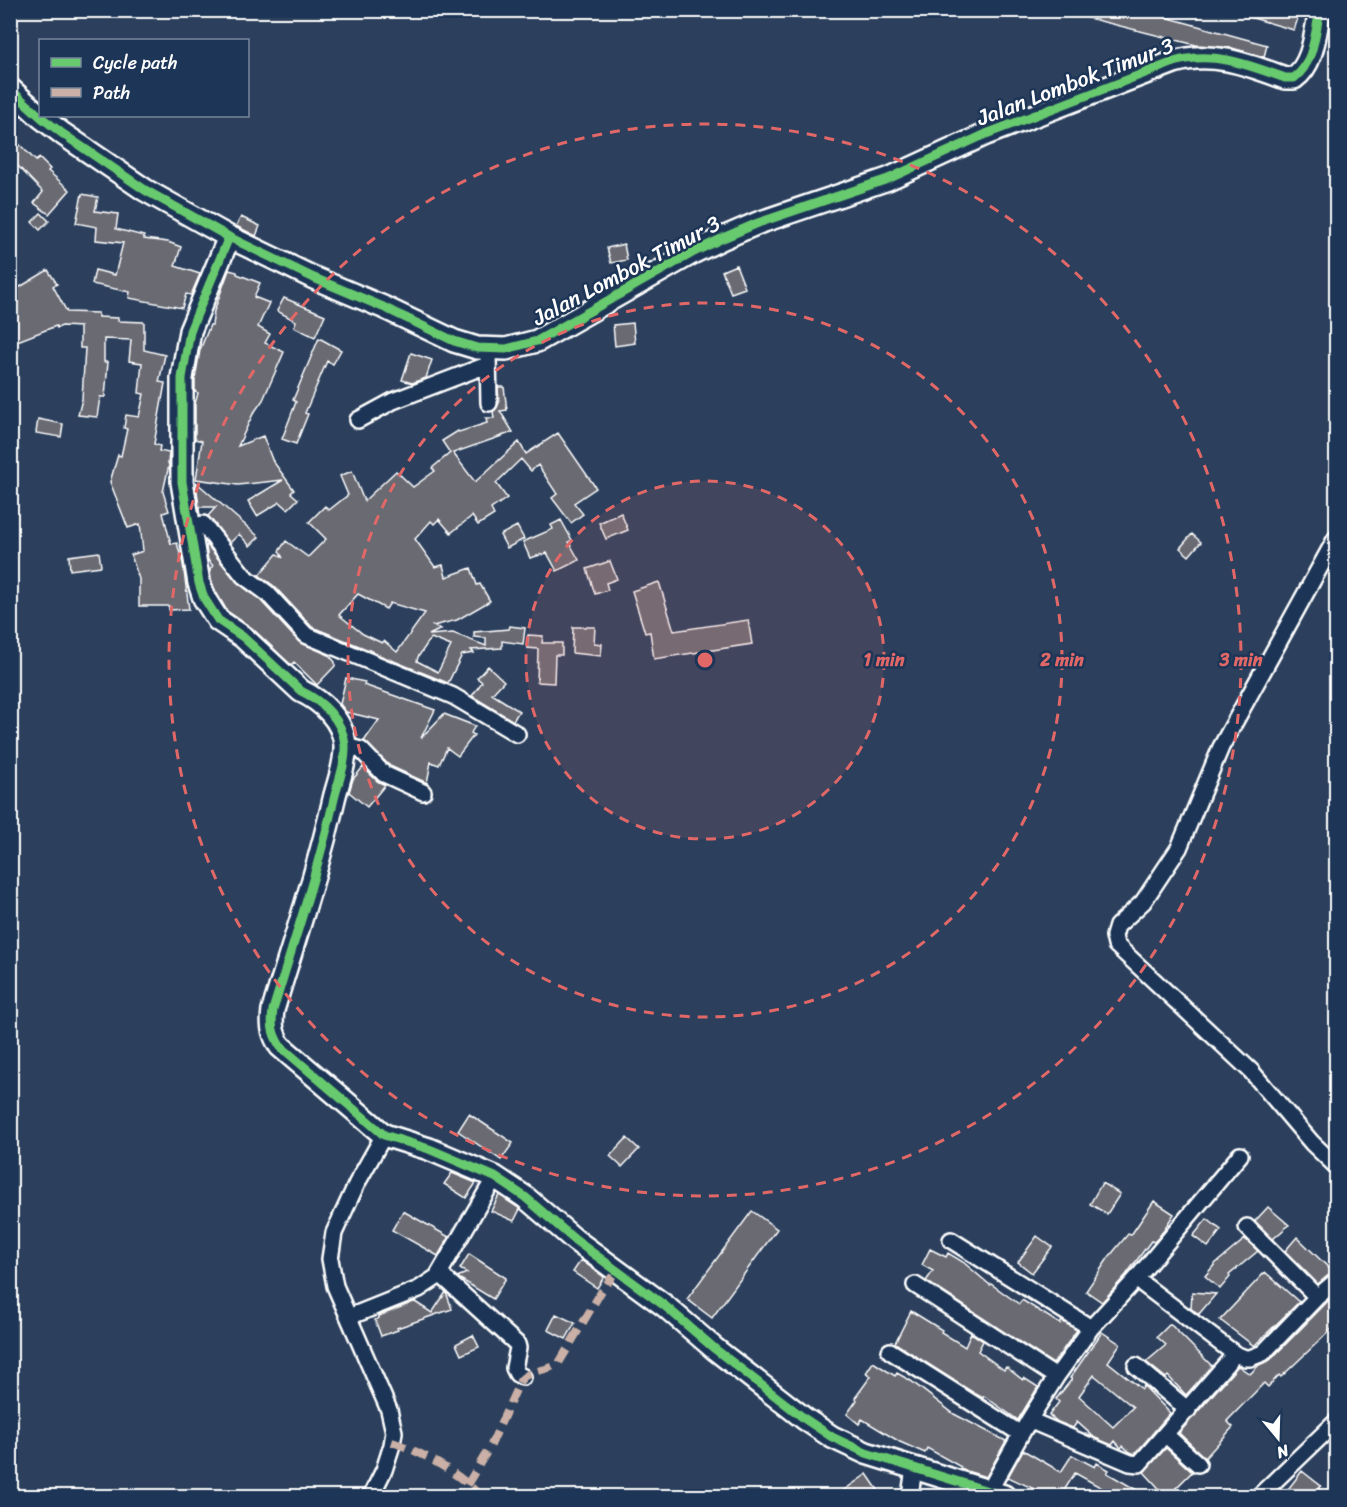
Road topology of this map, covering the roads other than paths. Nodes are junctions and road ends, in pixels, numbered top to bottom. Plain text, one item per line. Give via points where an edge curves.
1 (1320, 10) edge
2 (10, 89) edge
3 (39, 114) edge
4 (43, 117) edge
5 (229, 237) junction
6 (488, 357) junction
7 (489, 403) dead end
8 (358, 420) dead end
9 (188, 526) junction
10 (1336, 538) edge
11 (517, 734) dead end
12 (345, 746) junction
13 (423, 792) dead end
14 (384, 1135) junction
15 (1240, 1155) dead end
16 (1336, 1166) edge
17 (495, 1177) junction
18 (1247, 1227) dead end
19 (951, 1240) dead end
20 (440, 1274) junction
21 (1136, 1279) junction
22 (1336, 1281) edge
23 (915, 1285) dead end
24 (1317, 1297) junction
25 (349, 1317) junction
26 (1090, 1328) junction
27 (890, 1350) dead end
28 (1235, 1354) junction
29 (1136, 1366) dead end
30 (523, 1377) dead end
31 (1056, 1377) junction
32 (1188, 1410) junction
33 (1029, 1420) junction
34 (1336, 1422) edge
35 (1021, 1434) junction
36 (1166, 1435) junction
37 (1198, 1464) dead end
38 (914, 1468) junction
39 (959, 1491) edge
40 (997, 1494) edge
41 (372, 1497) edge
42 (910, 1497) edge
43 (1259, 1497) edge

1 - 6 street, Jalan Lombok Timur 3 via 1309,58 1294,78 1226,59 1196,57 1174,62 986,134 888,178 723,238 537,341
2 - 3 street, Jalan Lombok Timur 3
4 - 5 street, Jalan Lombok Timur 3 via 136,183
5 - 6 street, Jalan Lombok Timur 3 via 477,348
5 - 9 street via 195,316 184,361 181,465
6 - 7 street
6 - 8 street
9 - 11 street via 203,524 244,576 267,593 306,636 453,696
9 - 12 street via 198,583 218,620 243,637 301,692 329,711
10 - 16 street via 1221,747 1179,848 1143,902 1117,926 1114,936 1116,945 1251,1071
12 - 13 street via 361,750 384,774
12 - 14 street via 329,822 271,1023 280,1046
14 - 17 street
14 - 25 street via 343,1212 331,1245 335,1286
15 - 21 street
17 - 20 street
17 - 38 street via 805,1419 847,1445
18 - 24 street
19 - 26 street
20 - 25 street via 418,1289
20 - 30 street via 517,1344 514,1368
21 - 26 street
21 - 28 street
22 - 24 street
23 - 31 street
24 - 28 street via 1260,1356 1245,1358
25 - 41 street via 389,1410 394,1432
26 - 31 street
27 - 35 street
28 - 32 street
29 - 32 street
31 - 33 street
32 - 36 street
33 - 35 street
33 - 36 street via 1134,1464 1142,1462
34 - 43 street
35 - 40 street
36 - 37 street
38 - 39 street
38 - 42 street
39 - 40 street

